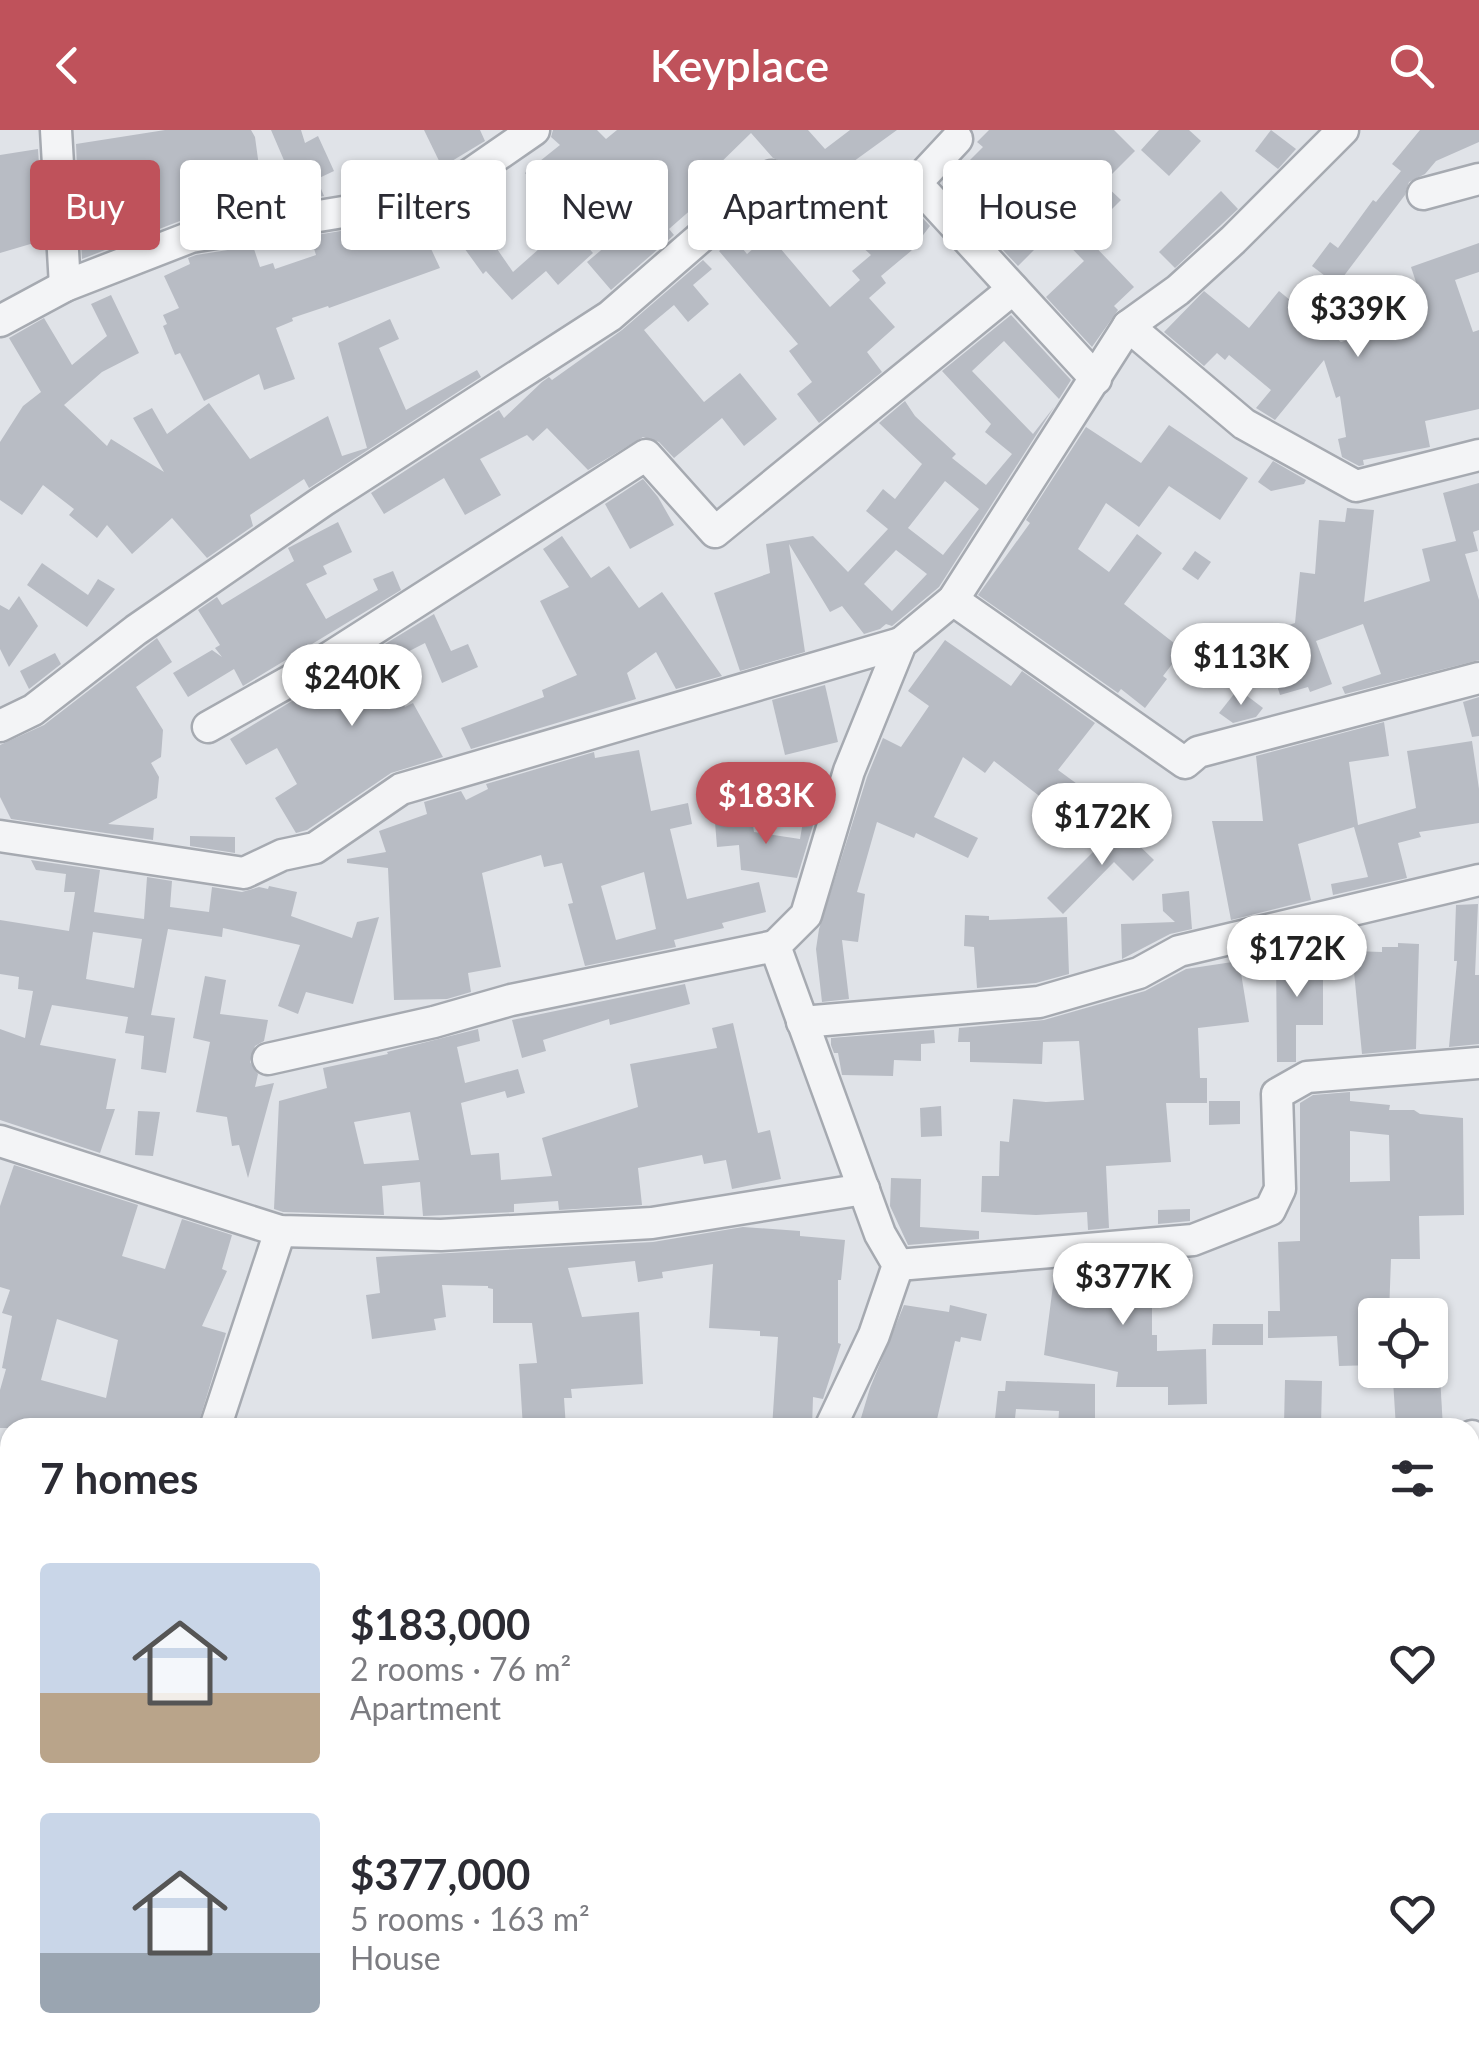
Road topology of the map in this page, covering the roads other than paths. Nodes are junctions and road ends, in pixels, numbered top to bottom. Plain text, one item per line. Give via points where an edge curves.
1 (56, 130) edge
2 (1343, 130) edge
3 (957, 133) edge
4 (520, 134) edge
5 (1479, 179) edge
6 (1423, 194) dead end
7 (688, 248) edge
8 (65, 286) junction
9 (1013, 289) junction
10 (0, 320) edge
11 (1128, 326) junction
12 (1096, 379) junction
13 (1479, 455) edge
14 (954, 600) junction
15 (902, 643) junction
16 (1479, 678) edge
17 (0, 726) edge
18 (208, 727) dead end
19 (0, 836) edge
20 (1479, 880) edge
21 (775, 946) junction
22 (802, 1022) junction
23 (268, 1058) dead end
24 (1479, 1062) edge
25 (0, 1141) edge
26 (864, 1189) junction
27 (280, 1232) junction
28 (898, 1264) junction
29 (218, 1418) edge
30 (835, 1418) edge

1 - 8 street
2 - 11 street via 1234,240
3 - 9 street via 916,183
4 - 8 street via 466,176 416,200 191,237
5 - 6 street
7 - 17 street via 610,316 323,501 32,710
8 - 10 street
9 - 12 street
9 - 18 street via 715,532 646,455 313,668
11 - 12 street
11 - 13 street via 1244,424 1356,486
12 - 14 street
14 - 15 street
14 - 16 street via 1185,763 1198,752
15 - 19 street via 401,789 315,848 244,873
15 - 21 street via 848,770 806,915
20 - 22 street via 1179,951 1140,974 1039,1002
21 - 22 street
21 - 23 street
22 - 26 street
24 - 28 street via 1307,1077 1278,1094 1280,1189 1270,1210 1193,1240
25 - 27 street
26 - 27 street via 652,1223 441,1235
26 - 28 street
27 - 29 street
28 - 30 street

